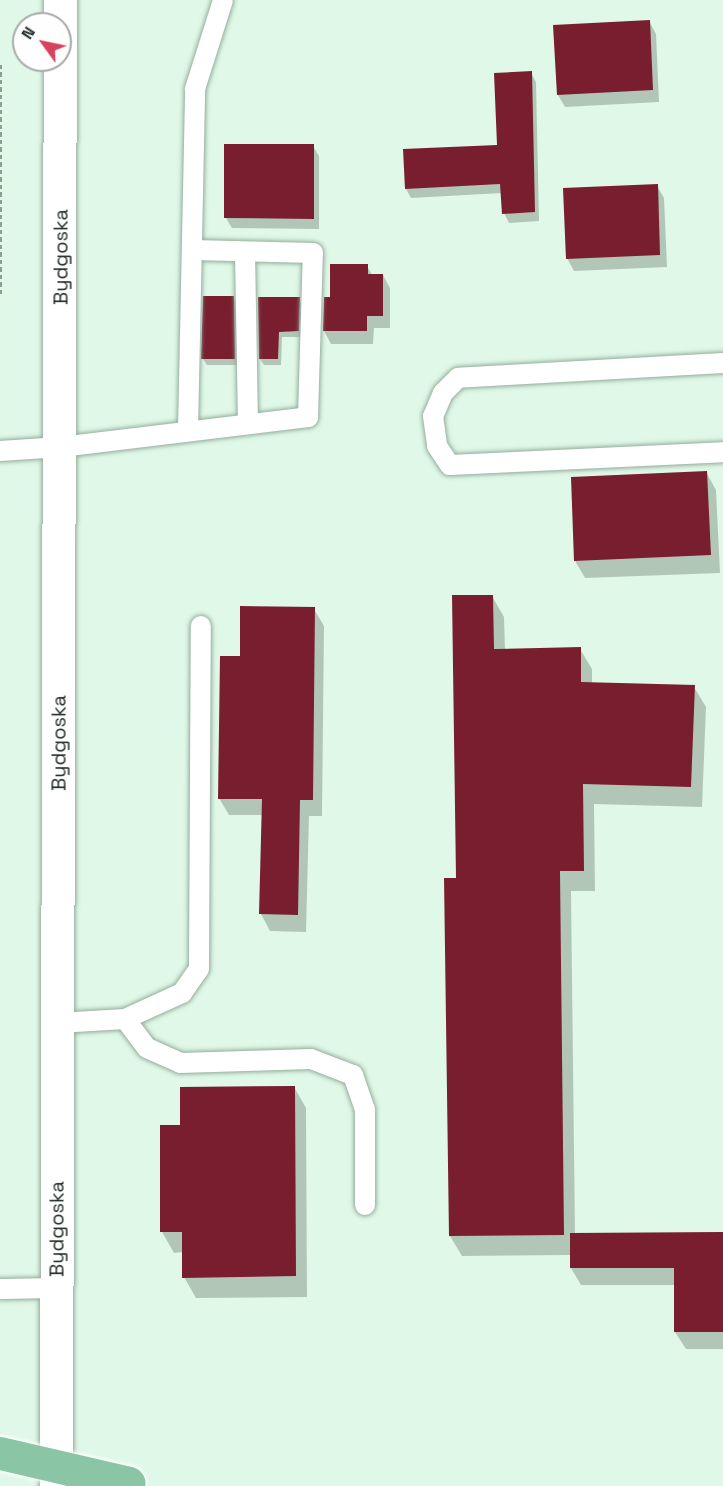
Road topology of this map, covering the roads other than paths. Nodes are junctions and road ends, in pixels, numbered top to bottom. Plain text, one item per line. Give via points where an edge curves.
1 (60, 0) edge
2 (223, 0) edge
3 (193, 250) junction
4 (245, 252) junction
5 (723, 363) edge
6 (248, 424) junction
7 (188, 431) junction
8 (61, 447) junction
9 (0, 451) edge
10 (723, 453) edge
11 (201, 626) dead end
12 (125, 1019) junction
13 (58, 1023) junction
14 (365, 1205) dead end
15 (57, 1288) junction
16 (0, 1289) edge
17 (0, 1453) edge
18 (129, 1483) dead end
19 (56, 1486) edge

1 - 8 street, Bydgoska
2 - 3 lane via 195,89
3 - 4 lane
3 - 7 lane
4 - 6 lane
4 - 6 lane via 312,253 308,417
5 - 10 lane via 458,378 443,393 433,416 437,446 450,465
6 - 7 lane
7 - 8 lane
8 - 9 lane
8 - 13 street, Bydgoska
11 - 12 lane via 199,969 182,993
12 - 13 lane
12 - 14 lane via 147,1048 180,1063 311,1059 353,1075 364,1109
13 - 15 street, Bydgoska
15 - 16 lane
15 - 19 street, Bydgoska
17 - 18 main road, bridge

